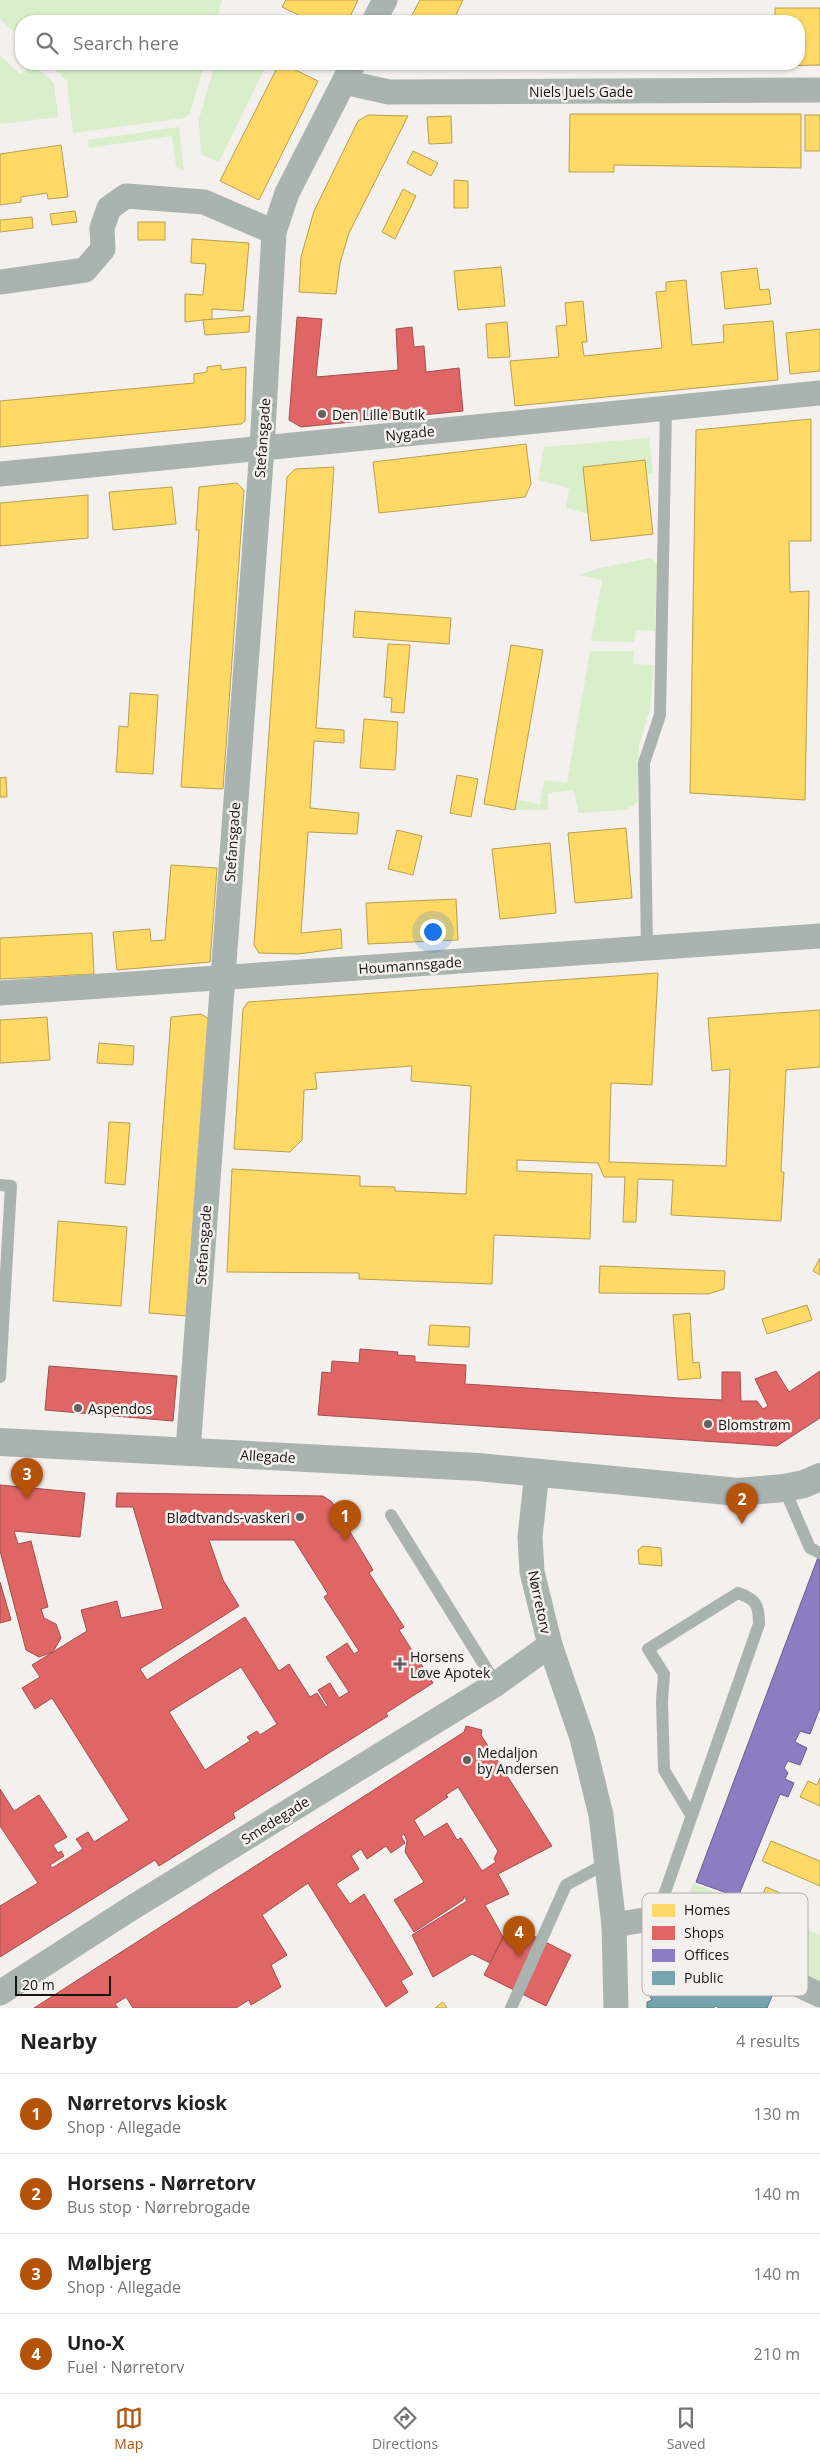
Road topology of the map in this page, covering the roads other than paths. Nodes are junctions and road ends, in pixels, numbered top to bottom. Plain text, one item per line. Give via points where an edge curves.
1 (385, 0) edge
2 (377, 15) edge
3 (348, 73) edge
4 (820, 90) edge
5 (274, 232) junction
6 (0, 282) edge
7 (820, 393) edge
8 (666, 408) junction
9 (262, 448) junction
10 (0, 474) edge
11 (820, 936) edge
12 (647, 948) junction
13 (222, 979) junction
14 (0, 993) edge
15 (0, 1185) edge
16 (0, 1377) edge
17 (0, 1442) edge
18 (188, 1451) junction
19 (536, 1472) junction
20 (820, 1477) edge
21 (784, 1488) junction
22 (391, 1515) dead end
23 (820, 1553) edge
24 (550, 1645) junction
25 (496, 1684) junction
26 (692, 1815) junction
27 (607, 1863) junction
28 (665, 1893) edge
29 (642, 1920) edge
30 (614, 1925) junction
31 (808, 1989) edge
32 (0, 1993) edge
33 (820, 1995) edge
34 (511, 2008) edge
35 (616, 2008) edge

1 - 2 street
3 - 4 street, Niels Juels Gade via 389,92
3 - 5 street, Stefansgade via 287,193
5 - 6 street via 204,202 126,196 109,208 102,228 103,249 85,270
5 - 9 street, Stefansgade
7 - 8 street, Nygade
8 - 9 street, Nygade
8 - 12 lane via 660,715 644,763
9 - 10 street, Nygade
9 - 13 street, Stefansgade
11 - 12 street, Houmannsgade
12 - 13 street, Houmannsgade
13 - 14 street, Houmannsgade
13 - 18 street, Stefansgade
15 - 16 lane via 11,1186
17 - 18 street, Allegade
18 - 19 street, Allegade
19 - 21 street via 738,1492
19 - 24 street, Nørretorv via 530,1537 532,1572
20 - 21 street
21 - 23 lane via 810,1548
22 - 25 lane
24 - 25 street, Smedegade
24 - 27 street, Nørretorv via 582,1738 601,1815
25 - 32 street, Smedegade via 130,1909
26 - 26 lane via 759,1624 759,1608 752,1598 738,1593 648,1649 664,1674 664,1770
26 - 28 lane
27 - 30 street, Nørretorv
27 - 34 lane via 566,1885
29 - 30 street
30 - 35 street, Nørretorv
31 - 33 street

